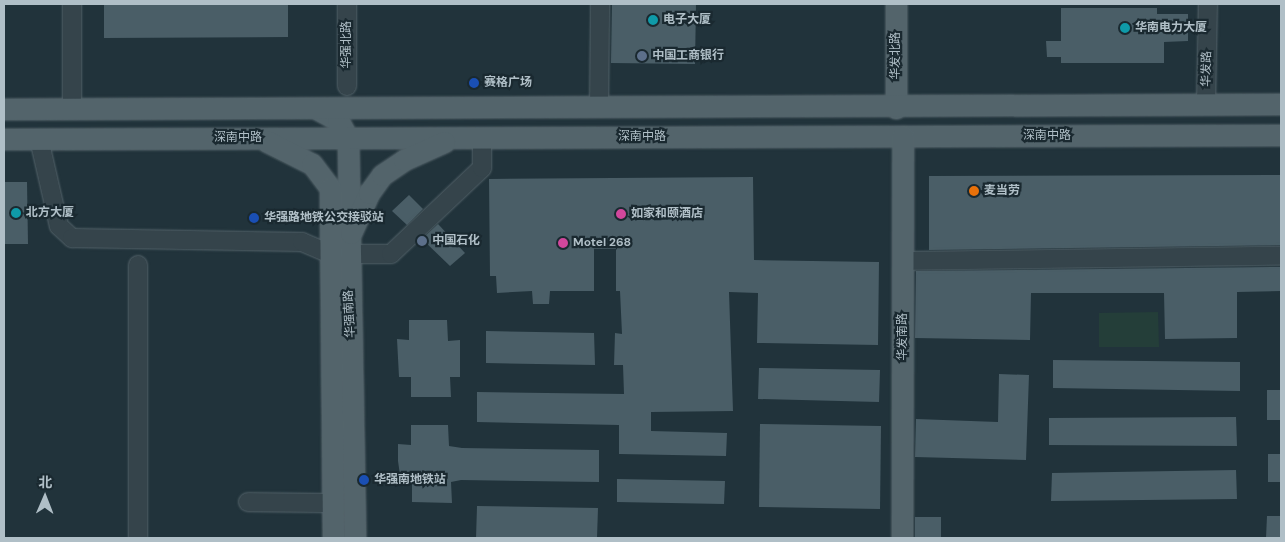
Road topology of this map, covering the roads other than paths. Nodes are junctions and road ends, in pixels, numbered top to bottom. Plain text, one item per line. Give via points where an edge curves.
1 (72, 4) edge
2 (347, 4) edge
3 (600, 4) edge
4 (896, 4) edge
5 (908, 4) edge
6 (1208, 4) edge
7 (347, 86) dead end
8 (1206, 104) junction
9 (1281, 104) edge
10 (313, 108) junction
11 (599, 108) junction
12 (902, 108) junction
13 (4, 109) edge
14 (72, 109) junction
15 (1281, 135) edge
16 (903, 136) junction
17 (259, 138) junction
18 (456, 138) junction
19 (482, 138) junction
20 (4, 139) edge
21 (39, 139) junction
22 (348, 139) junction
23 (342, 250) junction
24 (240, 253) dead end
25 (1281, 256) edge
26 (904, 261) junction
27 (138, 264) dead end
28 (248, 502) dead end
29 (334, 503) junction
30 (138, 538) edge
31 (333, 538) edge
32 (355, 538) edge
33 (902, 538) edge

1 - 14 street
2 - 7 street, 华强北路
3 - 11 street
4 - 12 main road, 华发北路
5 - 12 main road, 华发北路
6 - 8 street, 华发路
8 - 9 main road
8 - 12 main road
10 - 11 main road
10 - 14 main road
10 - 22 main road via 338,120
11 - 12 main road
13 - 14 main road
15 - 16 main road, 深南中路
16 - 19 main road, 深南中路
16 - 26 main road, 华发南路
17 - 21 main road, 深南中路
17 - 22 main road, 深南中路
17 - 23 main road, 华强南路 via 312,164 330,188
18 - 19 main road, 深南中路
18 - 22 main road, 深南中路
18 - 23 main road via 417,153 382,175 369,193
19 - 23 street via 482,168 391,254
20 - 21 main road, 深南中路
21 - 23 street via 60,226 72,238 302,242
22 - 23 main road, 华强南路
23 - 24 street
23 - 29 main road, 华强南路
23 - 32 main road, 华强南路 via 354,357
25 - 26 street
26 - 33 main road, 华发南路
27 - 30 street
28 - 29 street
29 - 31 main road, 华强南路

